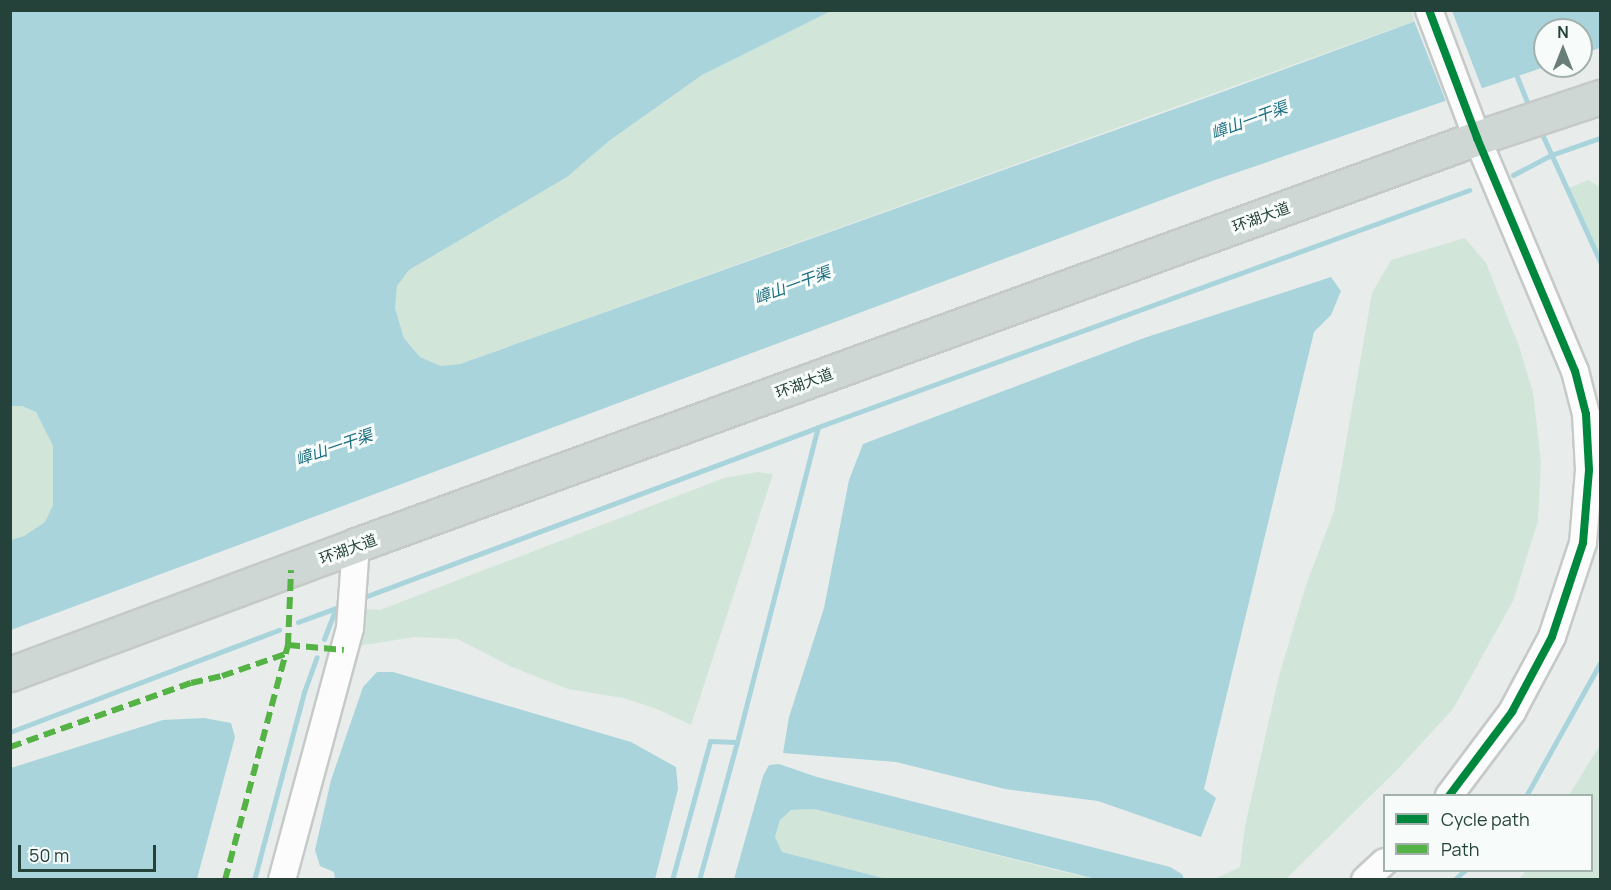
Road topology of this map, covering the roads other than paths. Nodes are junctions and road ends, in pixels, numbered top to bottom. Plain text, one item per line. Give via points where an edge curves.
1 (1429, 10) edge
2 (1600, 97) edge
3 (1477, 138) junction
4 (356, 546) junction
5 (10, 674) edge
6 (1450, 794) edge
7 (1383, 863) edge
8 (282, 879) edge
9 (1365, 879) edge

1 - 3 street
2 - 3 main road, 环湖大道
3 - 4 main road, 环湖大道
3 - 6 street via 1575,371 1587,414 1589,470 1583,543 1552,638 1512,712
4 - 5 main road, 环湖大道
4 - 8 street via 350,628
7 - 9 street

